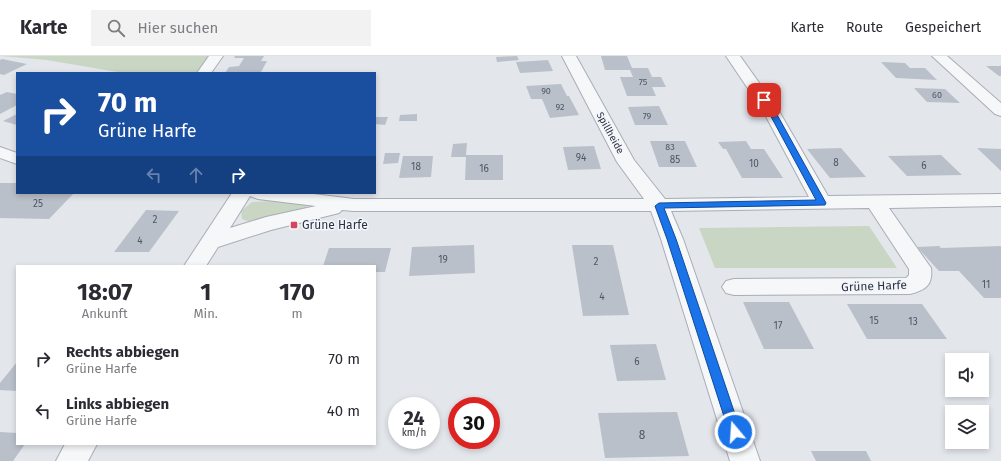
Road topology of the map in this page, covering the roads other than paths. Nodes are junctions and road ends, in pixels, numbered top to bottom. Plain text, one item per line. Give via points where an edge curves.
1 (216, 56) edge
2 (569, 56) edge
3 (733, 56) edge
4 (939, 56) edge
5 (205, 72) edge
6 (1001, 110) edge
7 (0, 152) edge
8 (16, 159) edge
9 (241, 194) edge
10 (265, 194) edge
11 (1001, 200) edge
12 (875, 202) junction
13 (822, 203) junction
14 (354, 205) junction
15 (659, 206) junction
16 (210, 242) junction
17 (196, 265) edge
18 (734, 287) dead end
19 (81, 445) edge
20 (72, 461) edge
21 (745, 461) edge

1 - 5 street
2 - 15 street, Spillheide via 626,162
3 - 13 street via 771,111
4 - 6 street
7 - 8 street
9 - 16 street
10 - 14 street
11 - 12 street
12 - 13 street
12 - 18 street, Grüne Harfe via 920,268 921,279 910,286
13 - 15 street
14 - 15 street
14 - 16 street via 266,224
15 - 21 street, Spillheide
16 - 17 street
19 - 20 street

